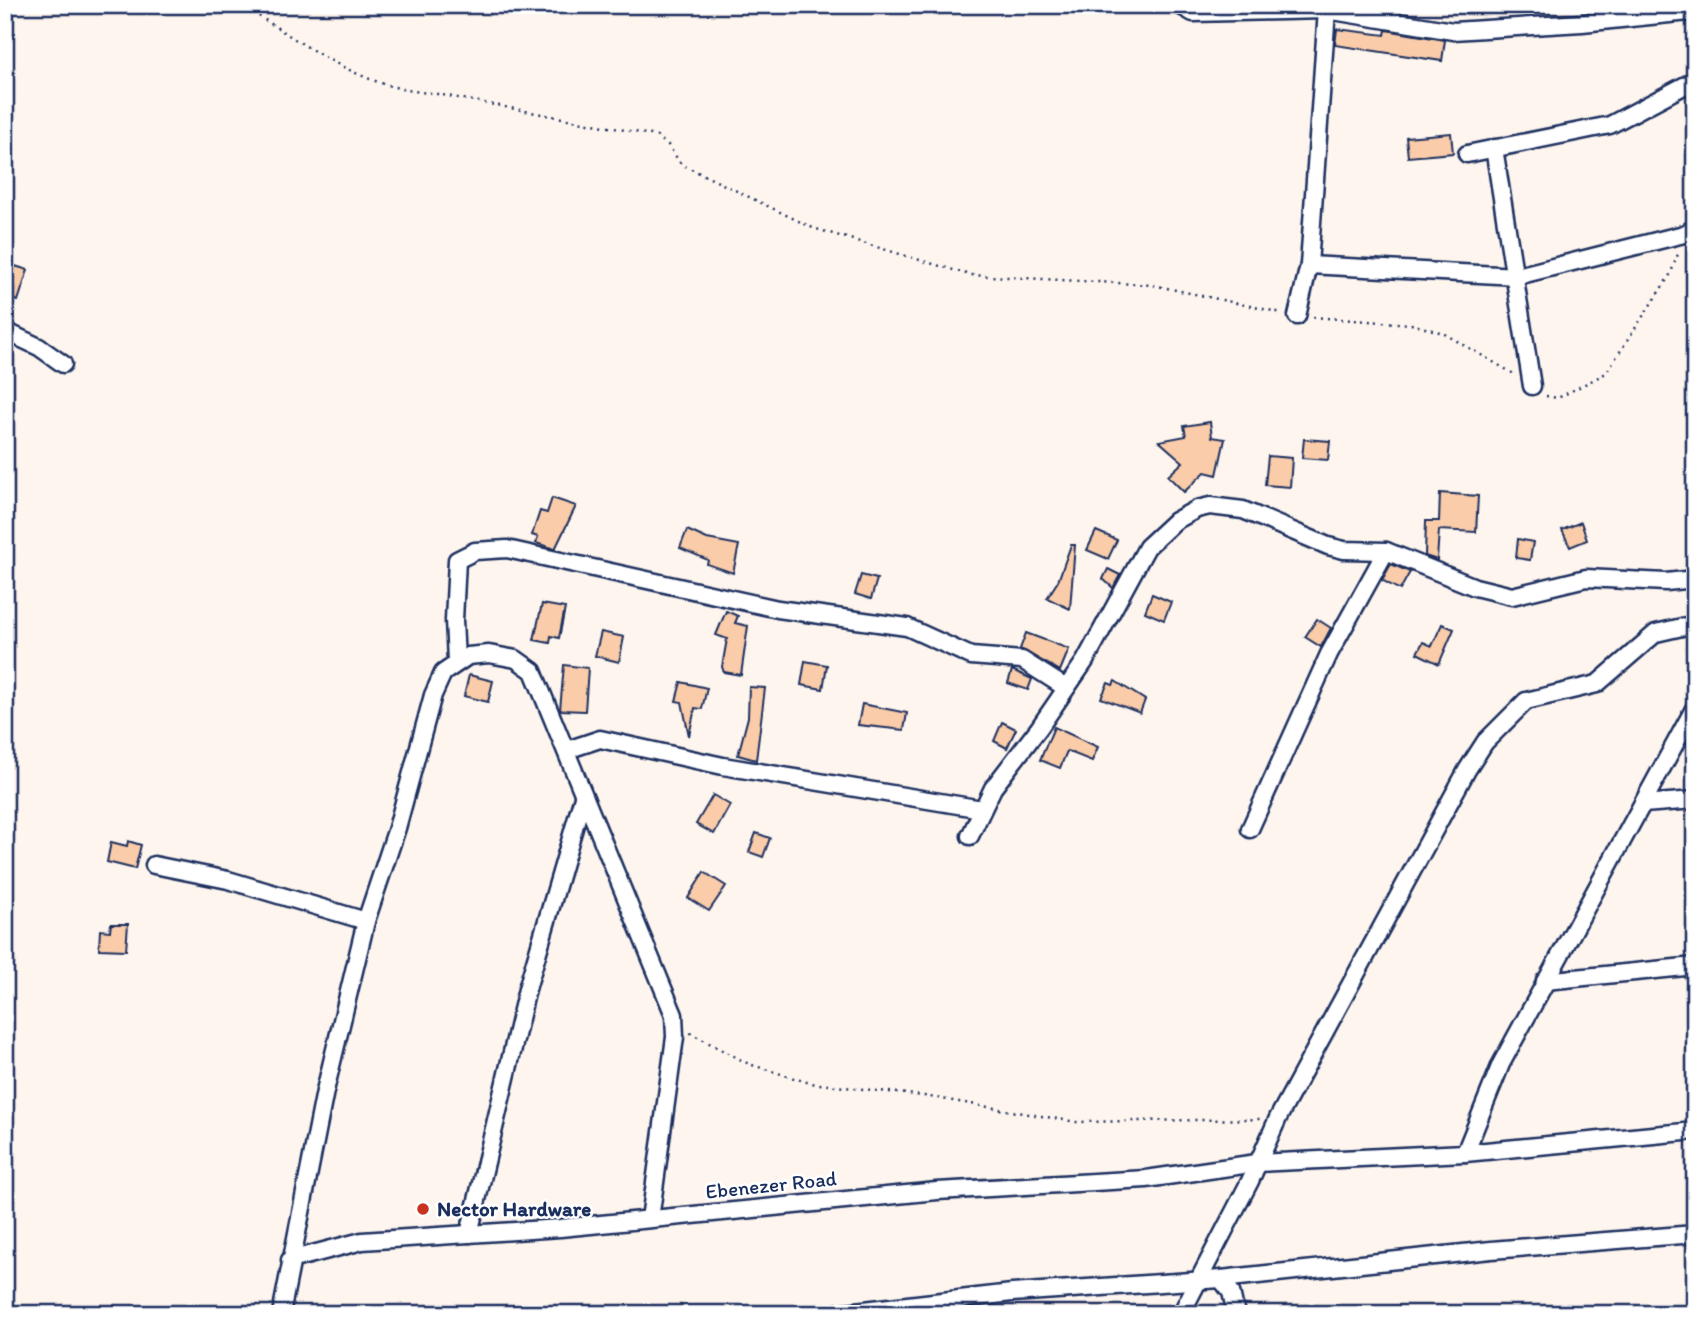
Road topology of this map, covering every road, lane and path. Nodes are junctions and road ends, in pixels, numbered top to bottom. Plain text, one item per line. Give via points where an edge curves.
1 (241, 5) edge
2 (1179, 5) edge
3 (1327, 10) junction
4 (1695, 15) edge
5 (1695, 80) edge
6 (1494, 148) junction
7 (1467, 154) dead end
8 (1689, 231) edge
9 (1308, 265) junction
10 (1517, 276) junction
11 (1297, 316) junction
12 (5, 331) edge
13 (63, 364) dead end
14 (1532, 386) junction
15 (1386, 551) junction
16 (1695, 579) edge
17 (1695, 624) edge
18 (456, 661) junction
19 (1066, 688) junction
20 (1695, 707) edge
21 (567, 750) junction
22 (583, 797) junction
23 (1695, 800) edge
24 (1643, 804) junction
25 (982, 809) junction
26 (1250, 829) dead end
27 (970, 836) dead end
28 (154, 865) dead end
29 (366, 921) junction
30 (1695, 966) edge
31 (1545, 981) junction
32 (676, 1024) junction
33 (1278, 1118) junction
34 (1695, 1131) edge
35 (1465, 1153) junction
36 (1257, 1163) junction
37 (650, 1219) junction
38 (469, 1234) junction
39 (1695, 1234) edge
40 (290, 1261) junction
41 (1221, 1279) junction
42 (1198, 1280) junction
43 (281, 1314) edge
44 (829, 1314) edge
45 (1181, 1314) edge
46 (1236, 1314) edge

1 - 11 path via 360,77 402,91 656,136 687,168 813,228 970,275 1153,285
2 - 3 street via 1193,13
3 - 4 street via 1453,31
3 - 9 street
5 - 6 street via 1610,125
6 - 7 street
6 - 10 street
8 - 10 street
8 - 14 path via 1670,275 1606,373 1554,398
9 - 10 street
9 - 11 street
10 - 14 street
11 - 14 path via 1411,324 1443,332
12 - 13 street
15 - 16 street via 1475,587 1512,596 1586,578
15 - 19 street via 1328,546 1243,510 1197,509 1175,521 1147,547
15 - 26 street via 1329,654
17 - 33 street via 1656,633 1597,684 1526,701 1485,742
18 - 19 street via 457,560 475,551 508,549 778,609 907,627 971,656 1022,660
18 - 21 street via 489,654 516,659 529,668
18 - 29 street via 443,673 433,695 394,841
19 - 25 street
20 - 24 street
21 - 22 street
21 - 25 street via 600,739 723,766
22 - 32 street
22 - 38 street via 527,989
23 - 24 street
24 - 31 street
25 - 27 street
28 - 29 street via 228,880
29 - 40 street via 324,1091
30 - 31 street
31 - 35 street via 1502,1064
32 - 33 path via 749,1064 810,1083 925,1096 1076,1122
32 - 37 street
33 - 36 street
34 - 35 street, Ebenezer Road
35 - 36 street, Ebenezer Road
36 - 37 street, Ebenezer Road via 1146,1179 937,1191
36 - 42 street
37 - 38 street, Ebenezer Road
38 - 40 street, Ebenezer Road via 362,1241
39 - 41 street
40 - 43 street
41 - 42 street
41 - 46 street via 1231,1292
42 - 44 street via 1012,1293
42 - 45 street

